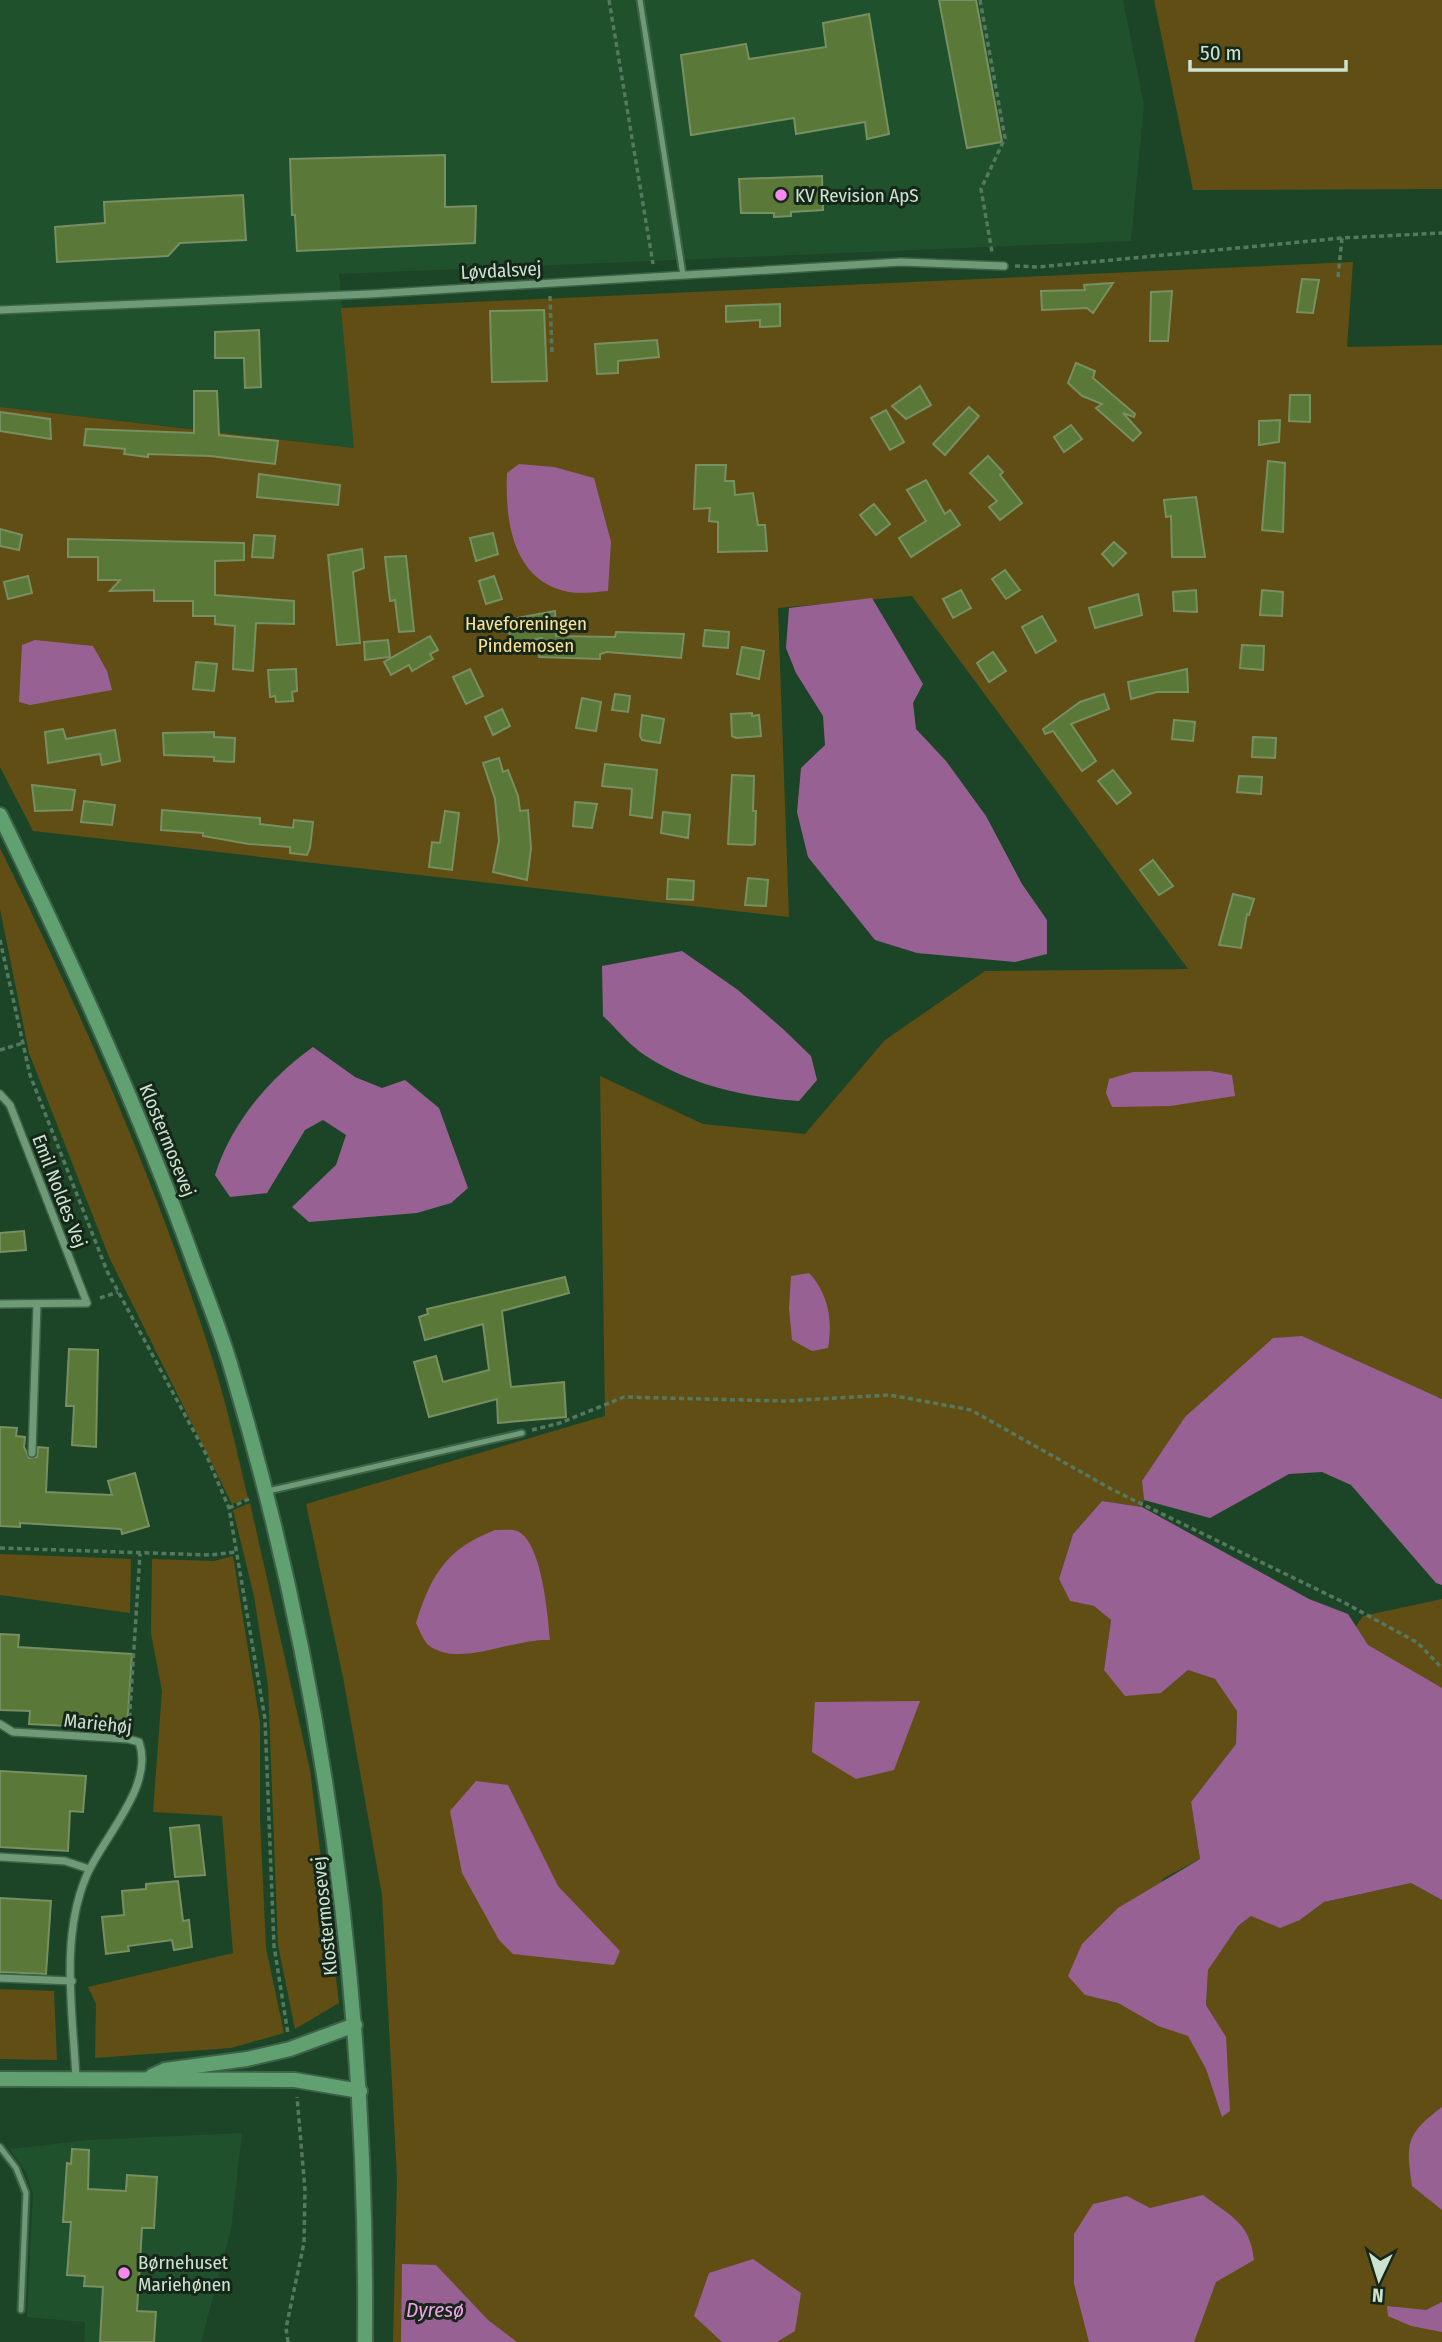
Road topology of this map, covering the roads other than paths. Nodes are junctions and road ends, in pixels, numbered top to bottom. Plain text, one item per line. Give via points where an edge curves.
1 (640, 0) edge
2 (1004, 266) road end
3 (683, 275) junction
4 (0, 310) edge
5 (0, 815) edge
6 (0, 1094) edge
7 (0, 1304) edge
8 (37, 1304) junction
9 (522, 1433) road end
10 (32, 1453) dead end
11 (265, 1492) junction
12 (0, 1724) edge
13 (0, 1857) edge
14 (89, 1869) junction
15 (0, 1979) edge
16 (72, 1981) junction
17 (355, 2025) junction
18 (0, 2079) edge
19 (144, 2079) junction
20 (76, 2080) junction
21 (360, 2091) junction
22 (0, 2147) edge
23 (21, 2310) dead end
24 (365, 2342) edge

1 - 3 lane
2 - 3 street, Løvdalsvej via 901,262
3 - 4 street, Løvdalsvej
5 - 11 main road, Klostermosevej via 82,984 165,1180 233,1371
6 - 8 street, Emil Noldes Vej via 10,1104 86,1303
7 - 8 street
8 - 10 street
9 - 11 lane
11 - 17 main road, Klostermosevej via 329,1796
12 - 14 street, Mariehøj via 13,1732 139,1742 144,1755 124,1816
13 - 14 street via 65,1861
14 - 16 street, Mariehøj via 76,1901 71,1931
15 - 16 street
16 - 20 street, Mariehøj
17 - 19 main road via 290,2049 164,2070
17 - 21 main road, Klostermosevej
18 - 20 main road
19 - 20 main road
19 - 21 main road via 295,2080
21 - 24 main road, Klostermosevej via 366,2212
22 - 23 lane via 16,2168 26,2193

